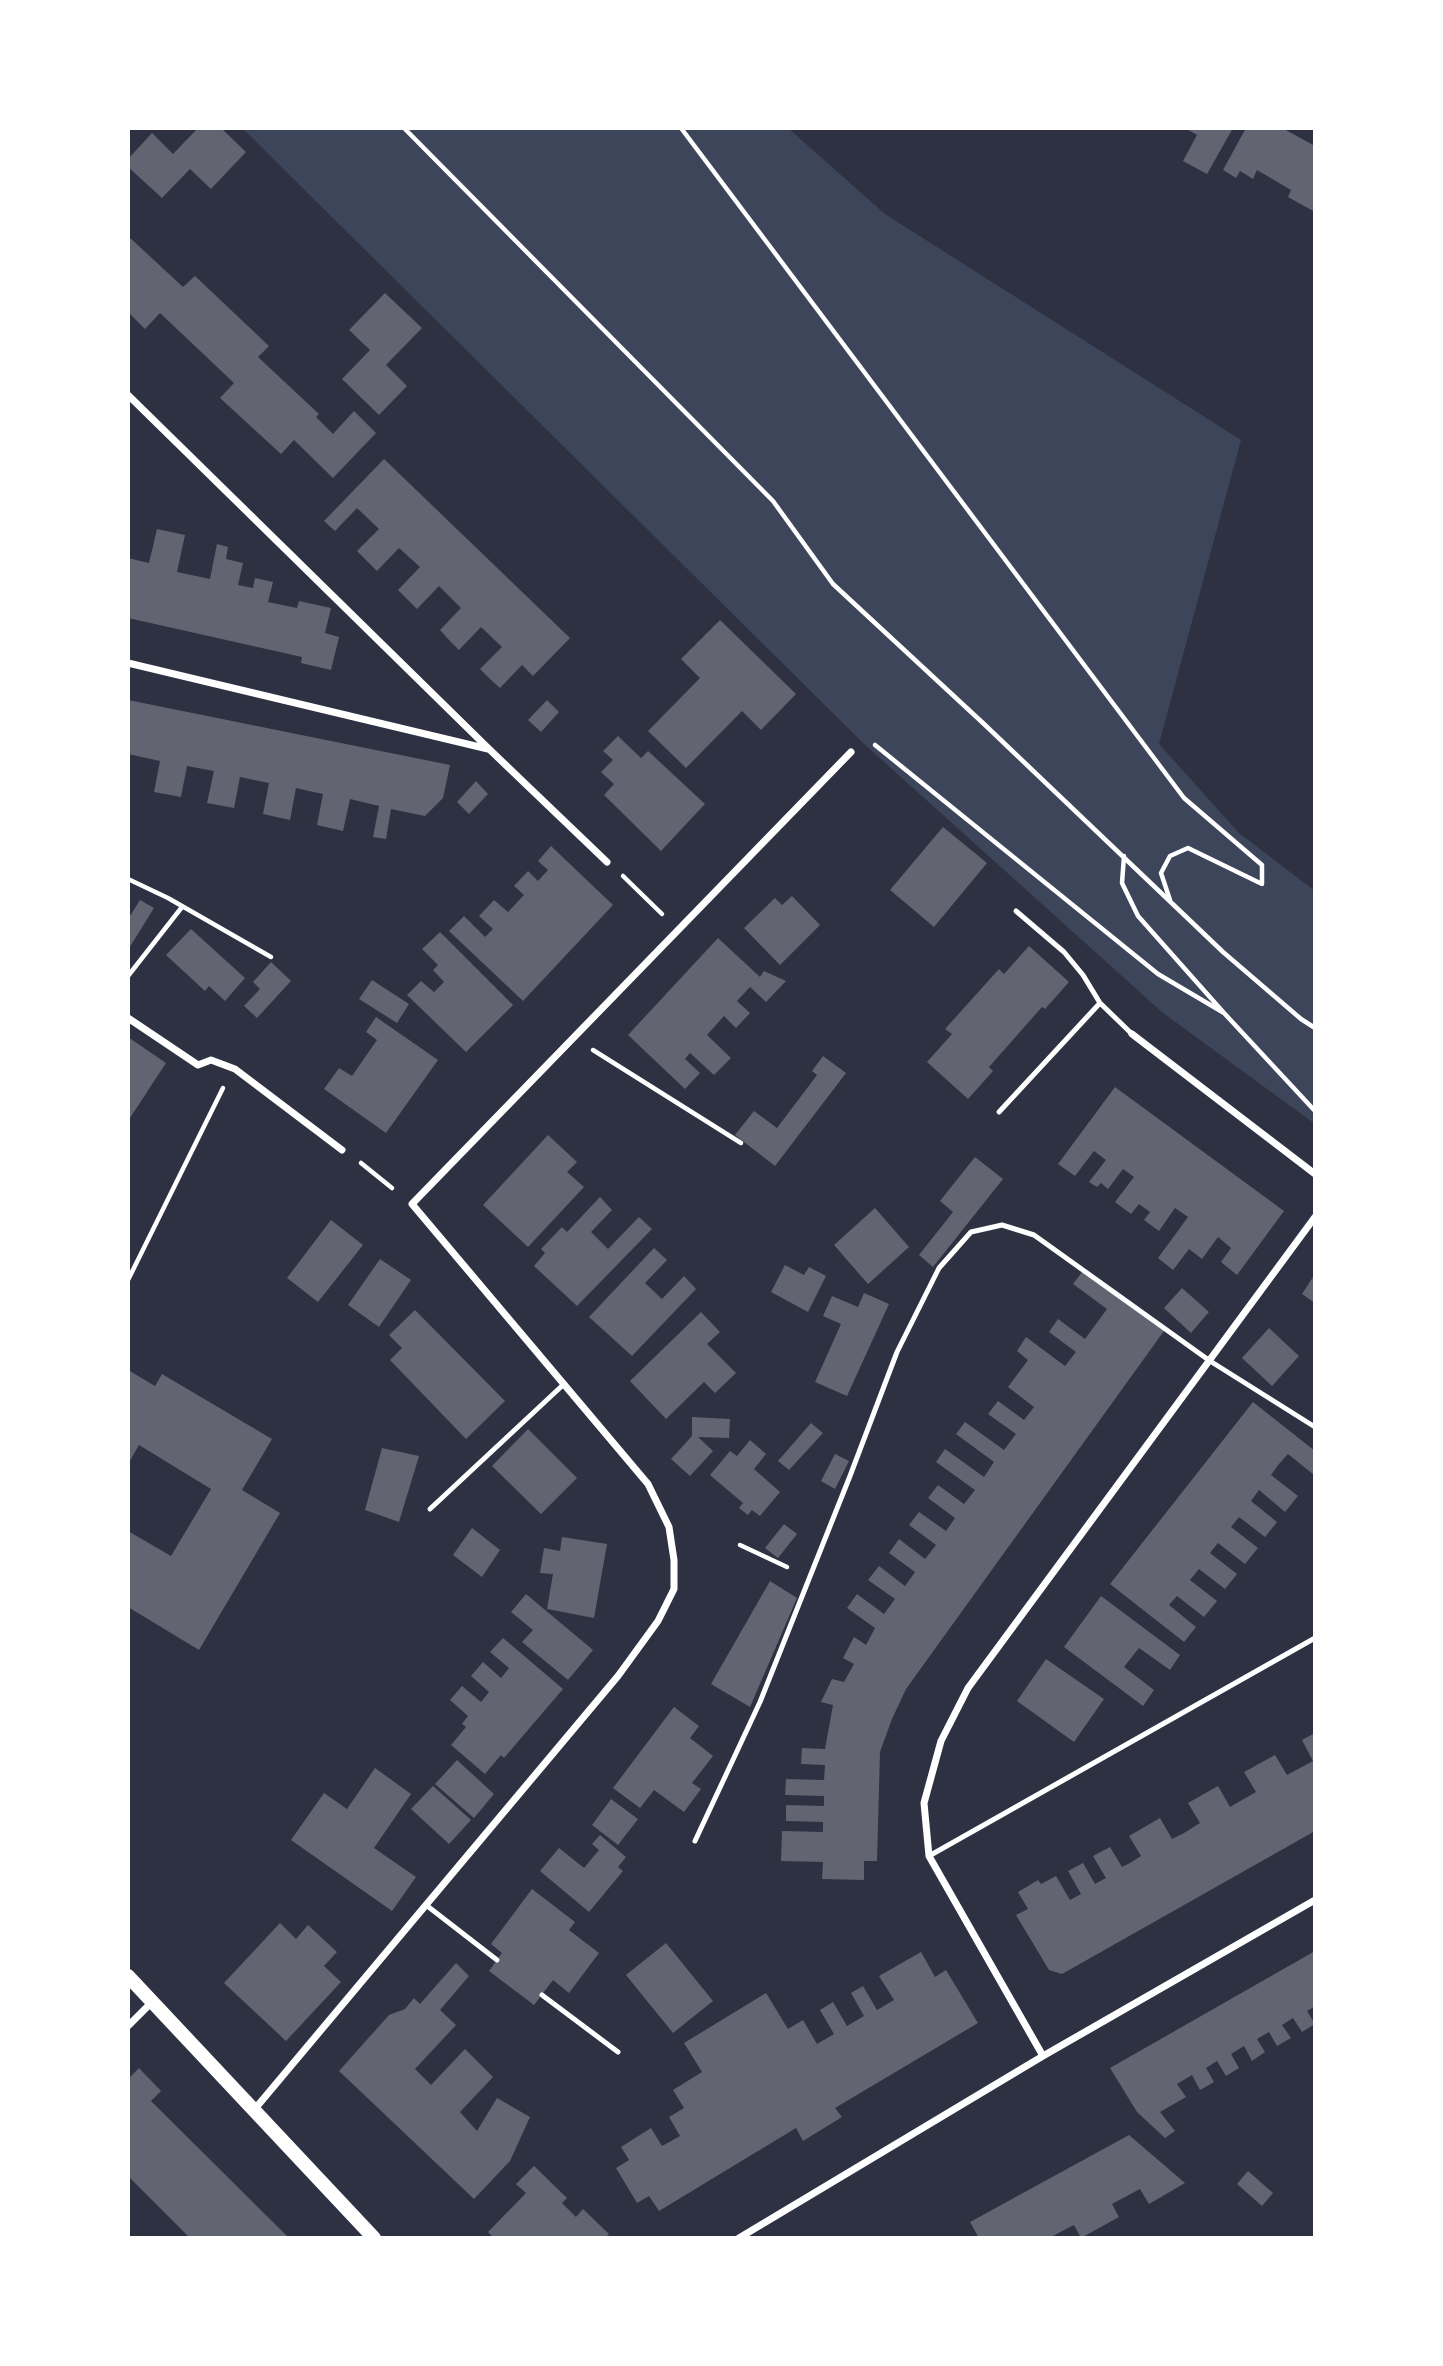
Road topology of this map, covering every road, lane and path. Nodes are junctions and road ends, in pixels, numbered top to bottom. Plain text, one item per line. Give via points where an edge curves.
1 (404, 128) edge
2 (681, 128) edge
3 (128, 395) edge
4 (128, 663) edge
5 (489, 749) junction
6 (851, 751) joint
7 (1124, 856) junction
8 (607, 862) joint
9 (128, 879) edge
10 (1170, 901) junction
11 (182, 906) junction
12 (1016, 911) dead end
13 (678, 929) junction
14 (271, 957) dead end
15 (128, 976) edge
16 (1100, 1003) junction
17 (1224, 1013) junction
18 (128, 1018) edge
19 (1315, 1028) edge
20 (1132, 1034) joint
21 (573, 1037) junction
22 (233, 1069) junction
23 (1315, 1111) edge
24 (999, 1112) dead end
25 (740, 1143) dead end
26 (342, 1150) joint
27 (1315, 1174) edge
28 (412, 1204) junction
29 (1315, 1217) edge
30 (128, 1280) edge
31 (1210, 1361) junction
32 (564, 1384) junction
33 (1315, 1427) edge
34 (430, 1508) dead end
35 (740, 1545) dead end
36 (815, 1566) junction
37 (1315, 1638) edge
38 (695, 1841) dead end
39 (929, 1856) junction
40 (1315, 1900) edge
41 (426, 1905) junction
42 (497, 1960) dead end
43 (128, 1976) edge
44 (542, 1995) dead end
45 (152, 2002) junction
46 (128, 2026) edge
47 (618, 2053) dead end
48 (1043, 2056) junction
49 (254, 2110) junction
50 (374, 2238) edge
51 (739, 2238) edge

1 - 7 path via 773,501 833,584
2 - 10 path via 1184,798 1262,865 1262,884 1188,848 1170,856 1161,873
3 - 5 street
4 - 5 street
5 - 8 street
6 - 13 street
6 - 17 path via 873,744 1158,974
7 - 10 path
7 - 17 path via 1122,883 1138,916
8 - 13 path
9 - 11 path
10 - 19 path
11 - 14 path
11 - 15 path
12 - 16 lane via 1064,952
13 - 21 street
16 - 20 lane
16 - 24 lane
17 - 23 path
18 - 22 street via 198,1065 211,1060
20 - 27 street
21 - 25 path
21 - 28 street
22 - 26 street
22 - 30 path
26 - 28 path
28 - 32 street
29 - 31 street
31 - 33 lane
31 - 36 lane via 1034,1235 1002,1225 971,1232 939,1268 897,1352
31 - 39 street via 968,1688 941,1741 924,1804
32 - 34 lane
32 - 41 street via 648,1484 669,1527 674,1589 658,1621 618,1675
35 - 36 path via 796,1570
36 - 38 lane via 760,1702
37 - 39 lane
39 - 48 street
40 - 48 street
41 - 42 lane
41 - 49 street
43 - 45 main road
44 - 47 lane
45 - 46 street
45 - 49 main road
48 - 51 street
49 - 50 main road

